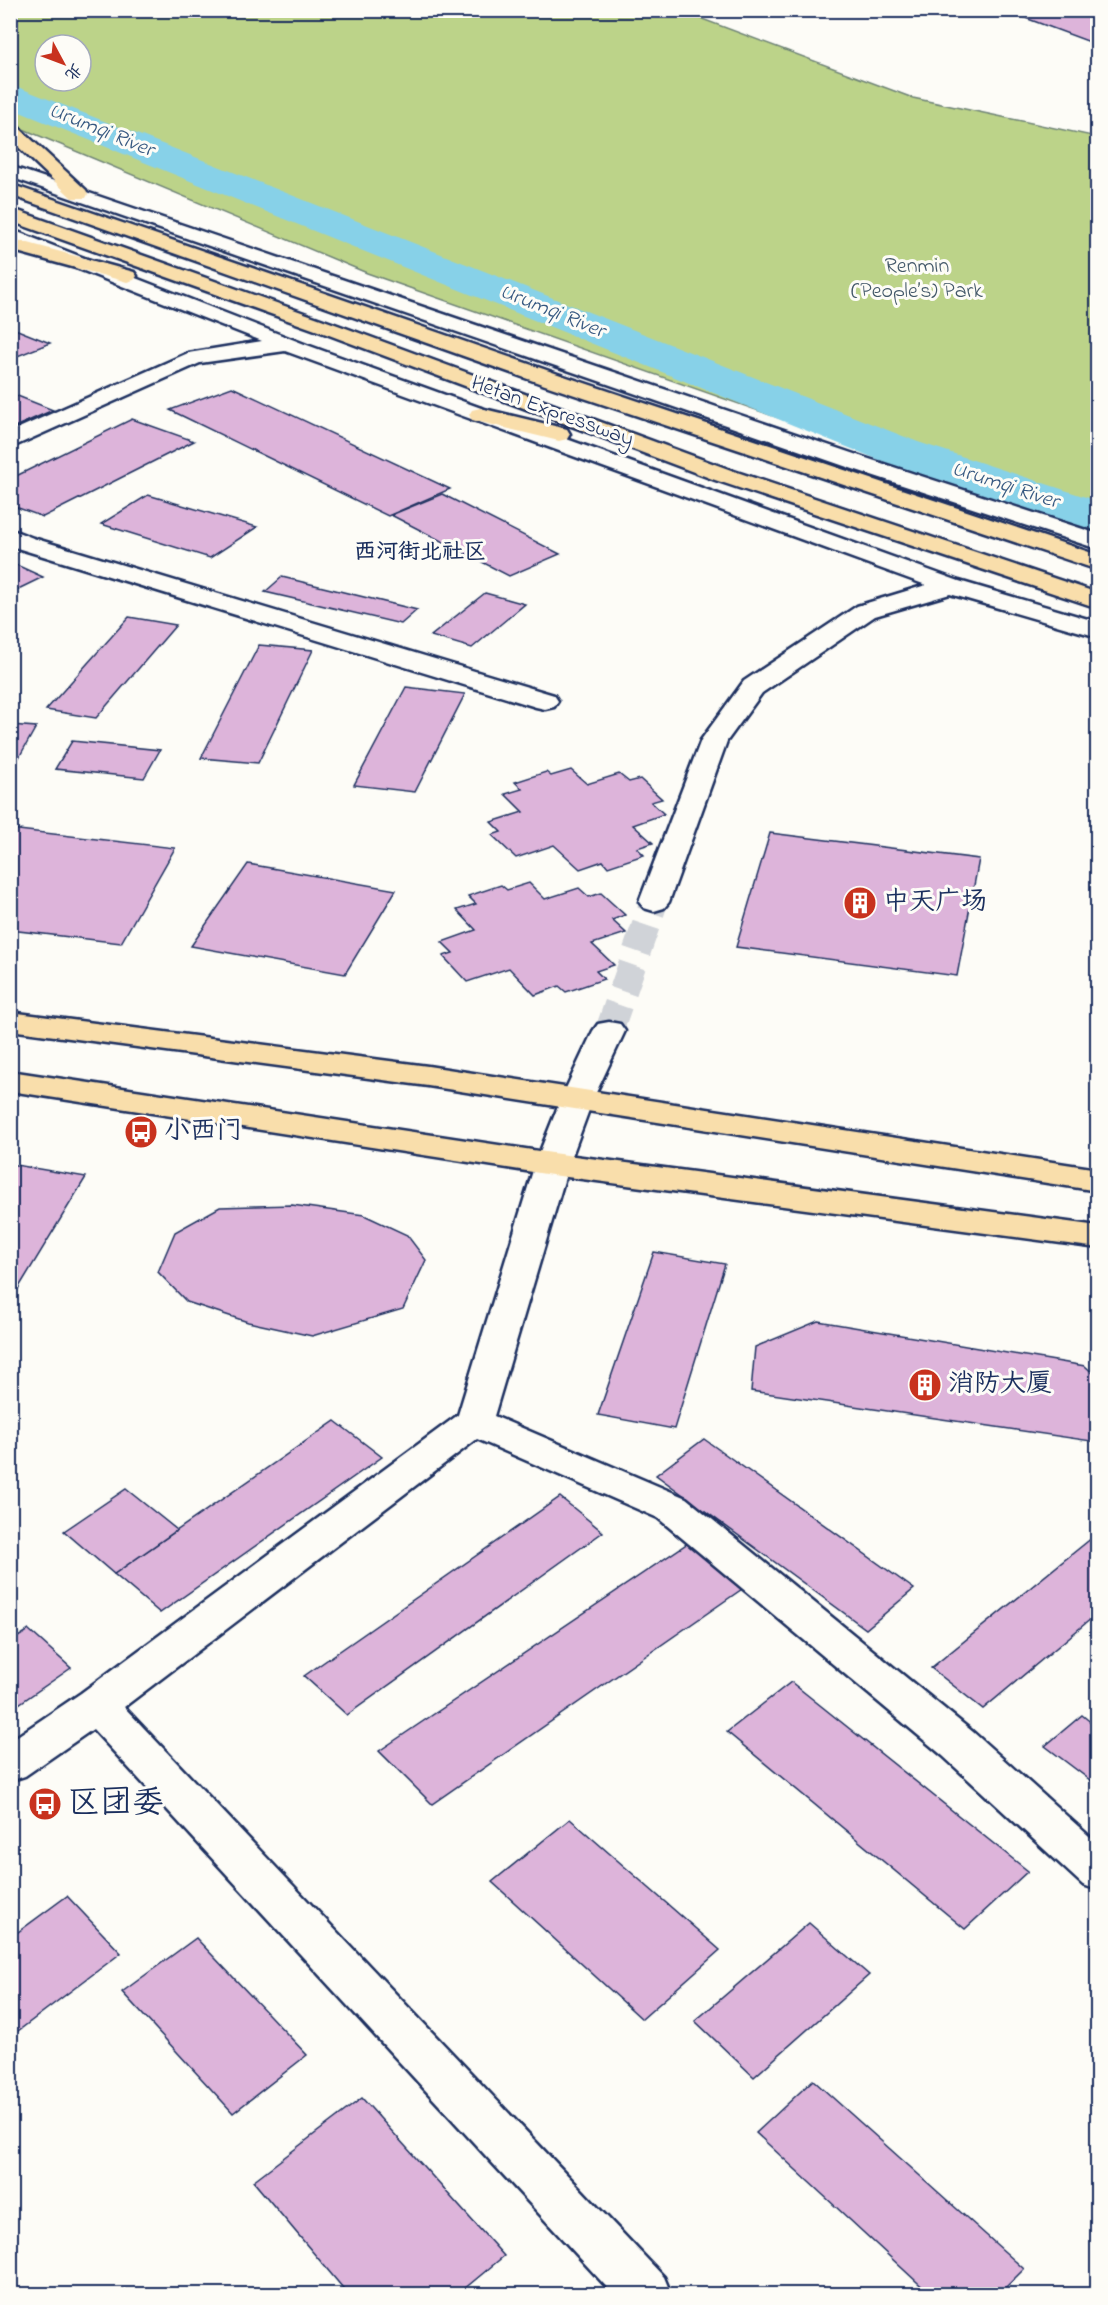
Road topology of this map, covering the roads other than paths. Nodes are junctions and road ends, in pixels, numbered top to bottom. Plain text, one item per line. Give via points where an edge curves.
1 (10, 129) edge
2 (10, 171) edge
3 (10, 189) edge
4 (79, 194) junction
5 (10, 214) edge
6 (10, 236) edge
7 (196, 236) junction
8 (10, 244) edge
9 (96, 268) junction
10 (338, 303) junction
11 (328, 328) junction
12 (289, 344) junction
13 (480, 415) junction
14 (10, 441) edge
15 (723, 475) junction
16 (10, 536) edge
17 (1098, 542) edge
18 (1098, 563) edge
19 (950, 586) junction
20 (1098, 601) edge
21 (1098, 630) edge
22 (545, 700) dead end
23 (654, 902) tunnel mouth
24 (10, 1021) edge
25 (609, 1031) tunnel mouth
26 (10, 1081) edge
27 (577, 1099) junction
28 (552, 1164) junction
29 (1098, 1180) edge
30 (1098, 1237) edge
31 (474, 1422) junction
32 (96, 1705) junction
33 (10, 1764) edge
34 (1098, 1872) edge
35 (646, 2295) edge

1 - 4 main road
2 - 4 street
3 - 10 main road, Hetan Expressway
4 - 7 street
5 - 11 main road, Hetan Expressway
6 - 9 street
7 - 10 main road
7 - 17 street
8 - 9 main road
9 - 11 main road
9 - 12 street
10 - 18 main road, Hetan Expressway via 550,379
11 - 15 main road, Hetan Expressway
12 - 13 street
12 - 14 street via 195,357
13 - 15 main road
13 - 19 street
15 - 20 main road, Hetan Expressway
16 - 22 street
19 - 21 street
19 - 23 street via 866,611 753,687 714,740
24 - 27 main road
25 - 27 street
26 - 28 main road
27 - 28 street
27 - 29 main road
28 - 30 main road
28 - 31 street
31 - 32 street
31 - 34 street via 672,1508 958,1744
32 - 33 street
32 - 35 street

